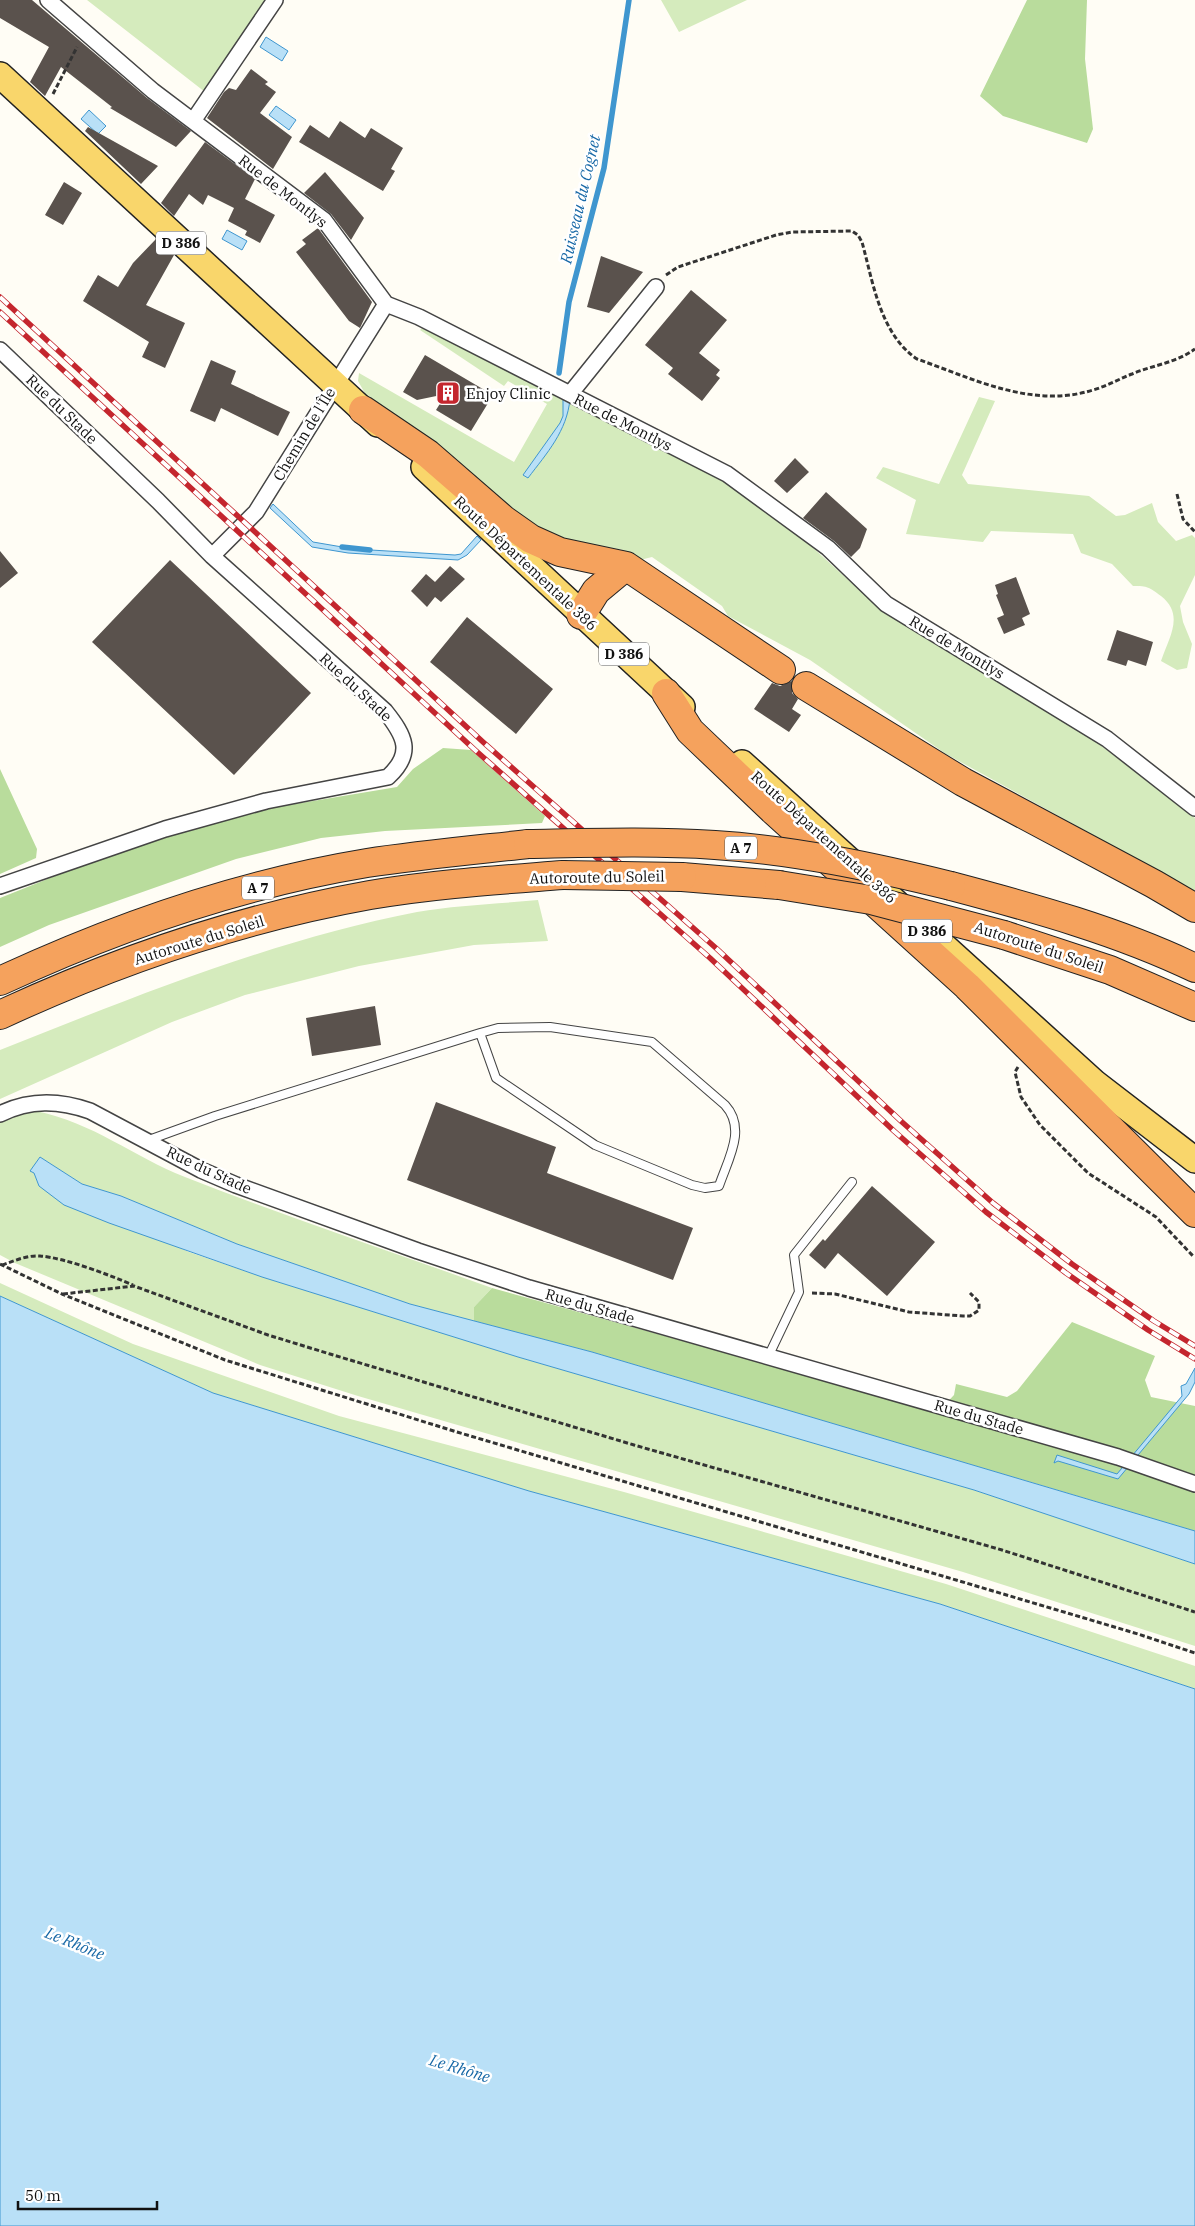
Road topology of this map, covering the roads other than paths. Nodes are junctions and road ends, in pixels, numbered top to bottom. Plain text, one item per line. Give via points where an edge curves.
1 (48, 0) edge
2 (275, 0) edge
3 (0, 75) edge
4 (193, 121) junction
5 (656, 286) road end
6 (386, 304) junction
7 (0, 350) edge
8 (334, 384) junction
9 (570, 394) junction
10 (363, 410) junction
11 (212, 556) junction
12 (626, 566) junction
13 (581, 615) junction
14 (781, 670) dead end
15 (806, 686) dead end
16 (666, 693) junction
17 (1195, 808) edge
18 (0, 886) edge
19 (1195, 908) edge
20 (1195, 968) edge
21 (0, 981) edge
22 (1195, 1007) edge
23 (0, 1015) edge
24 (480, 1033) junction
25 (0, 1114) edge
26 (146, 1140) junction
27 (1195, 1160) edge
28 (852, 1182) dead end
29 (1195, 1213) edge
30 (768, 1357) junction
31 (1195, 1484) edge

1 - 4 street, Rue de Montlys via 153,91
2 - 4 street
3 - 8 main road, Route Départementale 386 / D 386
4 - 6 street, Rue de Montlys via 324,220
5 - 9 street
6 - 8 street, Chemin de l'Île
6 - 9 street, Rue de Montlys via 419,317
7 - 11 street, Rue du Stade
8 - 10 main road, Route Départementale 386 / D 386
8 - 11 street, Chemin de l'Île via 256,512
9 - 17 street, Rue de Montlys via 727,474 828,548 886,604 1107,739
10 - 12 highway via 428,454 504,520 531,539 560,552
10 - 13 main road, Route Départementale 386 / D 386
11 - 18 street, Rue du Stade via 385,711 404,740 405,756 398,768 388,777 373,782 266,801 165,829
12 - 13 highway via 596,591
12 - 14 highway
13 - 16 main road, Route Départementale 386 / D 386
15 - 19 highway via 963,782
16 - 27 main road, Route Départementale 386 / D 386 via 1095,1083
16 - 29 highway via 690,731 967,986
20 - 21 highway, A 7, bridge via 1048,912 896,872 715,845 609,842 528,844 366,863 242,892 165,915 77,947
22 - 23 highway, Autoroute du Soleil / A 7, bridge via 1110,970 1004,934 871,900 779,885 682,877 563,876 464,883 371,895 241,925 86,977
24 - 24 lane via 498,1028 550,1027 652,1042 732,1113 737,1131 719,1186 692,1186 595,1145 496,1078
24 - 26 lane
25 - 26 street, Rue du Stade via 30,1103 54,1101 90,1110
26 - 30 street, Rue du Stade via 201,1170 418,1251 529,1288
28 - 30 lane via 794,1255 799,1292
30 - 31 street, Rue du Stade via 1118,1456

